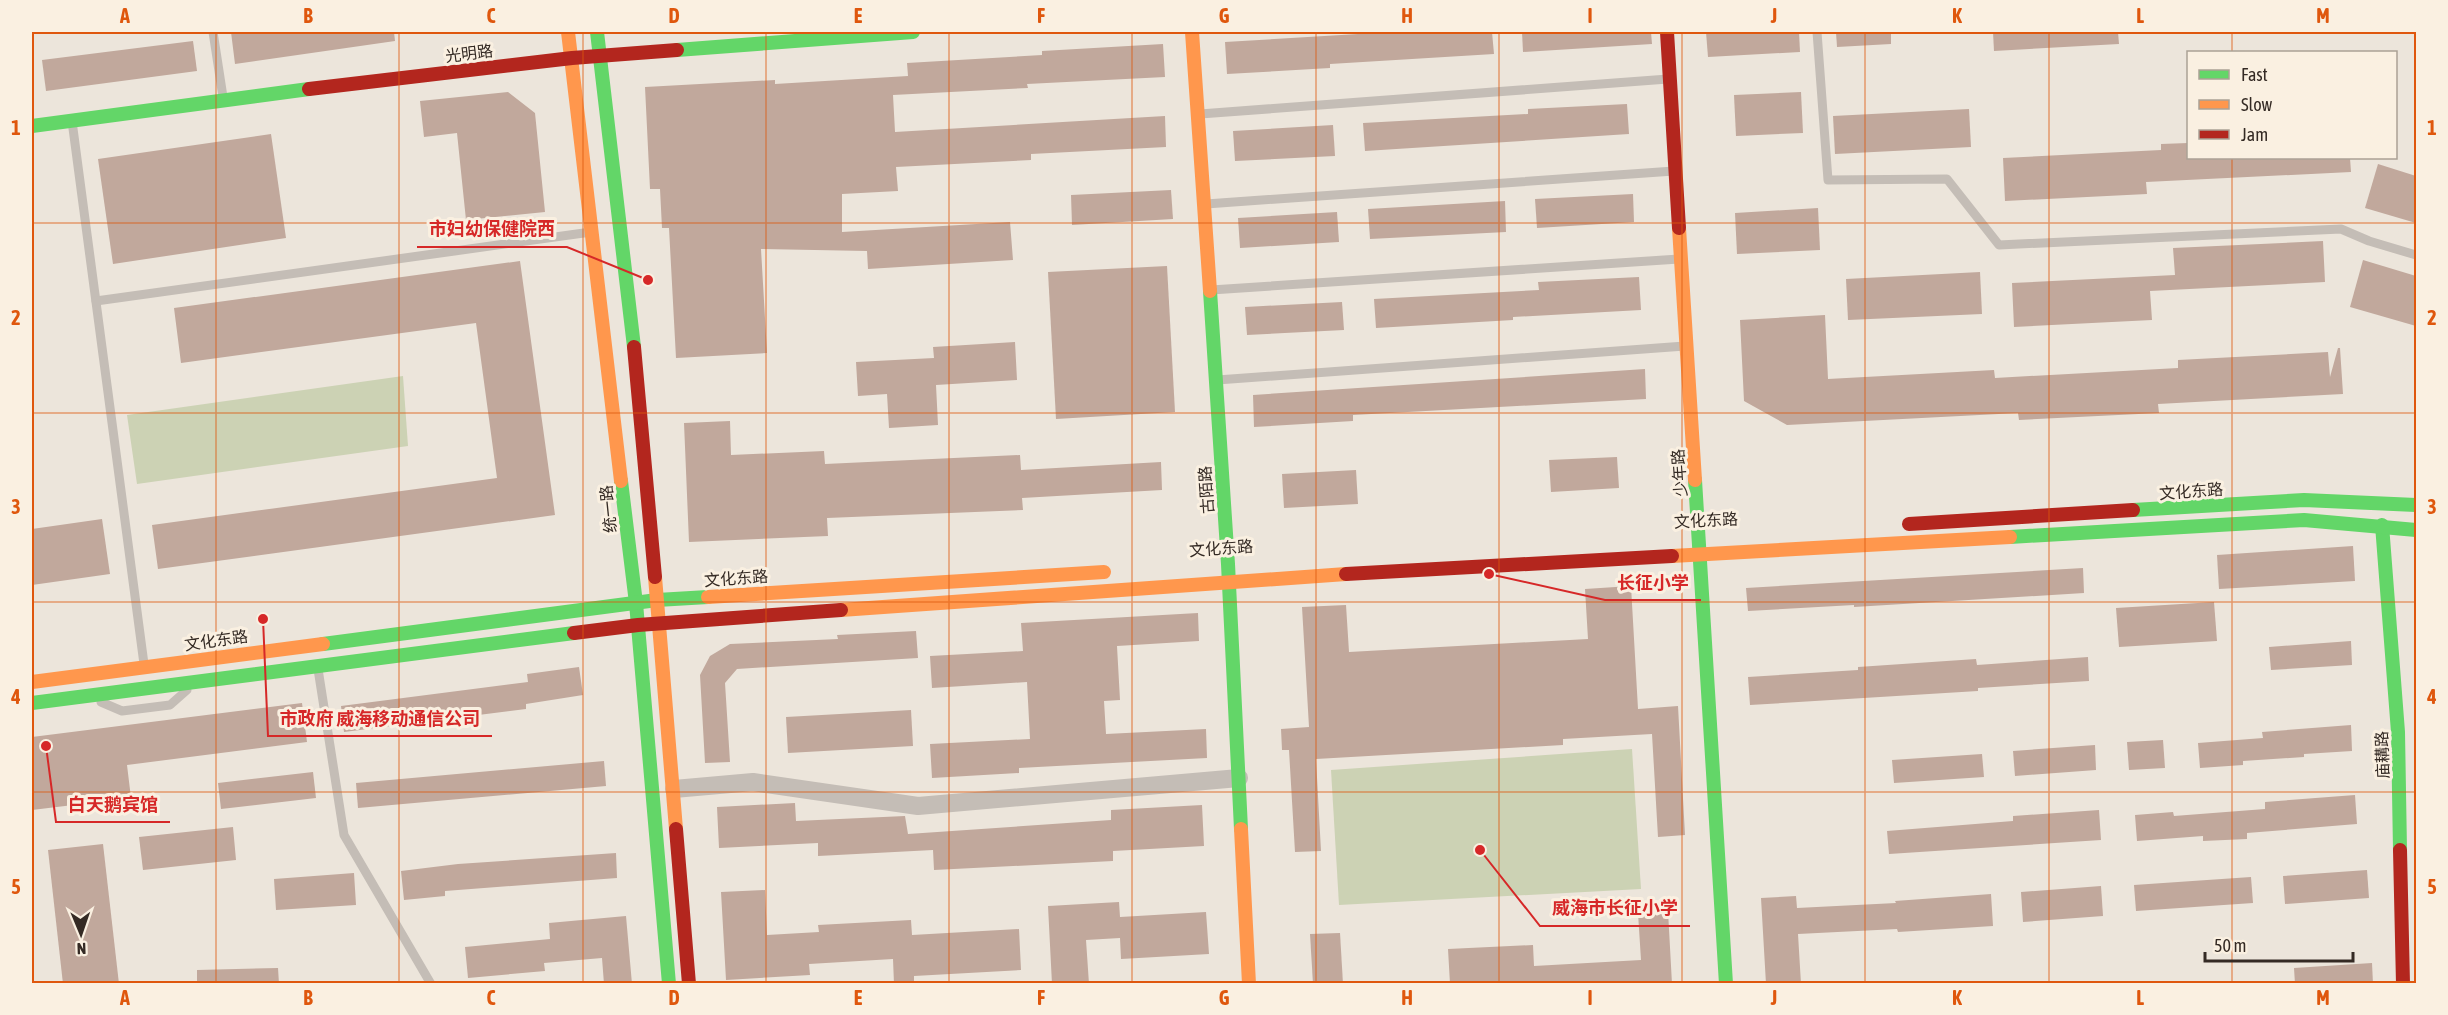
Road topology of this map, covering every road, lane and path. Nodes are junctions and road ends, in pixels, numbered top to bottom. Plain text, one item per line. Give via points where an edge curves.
1 (213, 32) edge
2 (568, 32) edge
3 (597, 32) edge
4 (913, 32) edge
5 (1192, 32) edge
6 (1667, 32) edge
7 (1817, 32) edge
8 (599, 56) junction
9 (572, 57) junction
10 (1670, 79) junction
11 (224, 99) junction
12 (1197, 114) junction
13 (72, 121) junction
14 (32, 126) edge
15 (1676, 171) junction
16 (1204, 204) junction
17 (593, 232) junction
18 (2416, 255) edge
19 (1682, 259) junction
20 (1209, 290) junction
21 (96, 301) junction
22 (1687, 346) junction
23 (1215, 380) junction
24 (2416, 505) edge
25 (1901, 525) dead end
26 (2382, 525) junction
27 (2416, 530) edge
28 (1700, 556) junction
29 (1246, 563) dead end
30 (1228, 564) junction
31 (1212, 565) dead end
32 (1118, 571) dead end
33 (1229, 581) junction
34 (657, 600) junction
35 (636, 603) junction
36 (659, 623) junction
37 (639, 625) junction
38 (314, 644) junction
39 (218, 656) junction
40 (144, 666) junction
41 (317, 666) junction
42 (59, 678) junction
43 (195, 681) junction
44 (32, 682) edge
45 (89, 695) junction
46 (32, 703) edge
47 (1239, 778) junction
48 (674, 789) junction
49 (431, 984) edge
50 (669, 984) edge
51 (689, 984) edge
52 (1249, 984) edge
53 (1726, 984) edge
54 (2403, 984) edge

1 - 11 lane
2 - 9 main road, 统一路
3 - 8 main road
4 - 8 main road, 光明路
5 - 12 main road, 古陌路
6 - 10 main road, 少年路
7 - 18 lane via 1828,180 1947,179 1999,245 2341,229
8 - 9 main road, 光明路
8 - 34 main road via 641,408
9 - 11 main road, 光明路
9 - 17 main road, 统一路
10 - 12 lane
10 - 15 main road, 少年路
11 - 13 main road, 光明路
12 - 16 main road, 古陌路
13 - 14 main road, 光明路
13 - 21 lane
15 - 16 lane
15 - 19 main road, 少年路
16 - 20 main road, 古陌路
17 - 21 lane
17 - 35 main road, 统一路
19 - 20 lane
19 - 22 main road, 少年路
20 - 23 main road, 古陌路
21 - 40 lane
22 - 23 lane
22 - 28 main road, 少年路
23 - 30 main road, 古陌路
24 - 25 main road, 文化东路 via 2304,500
26 - 27 main road
26 - 28 main road via 2304,520
26 - 54 main road, 庙耩路 via 2398,732
28 - 33 main road
28 - 53 main road, 少年路
29 - 30 main road, 文化东路
30 - 31 main road, 文化东路
30 - 33 main road, 古陌路
32 - 34 main road, 文化东路
33 - 36 main road
33 - 47 main road, 古陌路
34 - 35 main road, 文化东路
34 - 36 main road
35 - 37 main road, 统一路
35 - 38 main road, 文化东路
36 - 37 main road
36 - 48 main road
37 - 41 main road
37 - 50 main road, 统一路
38 - 39 main road, 文化东路
38 - 41 lane
39 - 40 main road, 文化东路
39 - 43 lane
40 - 42 main road, 文化东路
41 - 43 main road
41 - 49 lane via 344,835
42 - 44 main road, 文化东路
42 - 45 lane
43 - 45 main road
43 - 45 lane via 170,705 122,711
45 - 46 main road
47 - 48 street via 918,806 753,782
47 - 52 main road, 古陌路
48 - 51 main road

